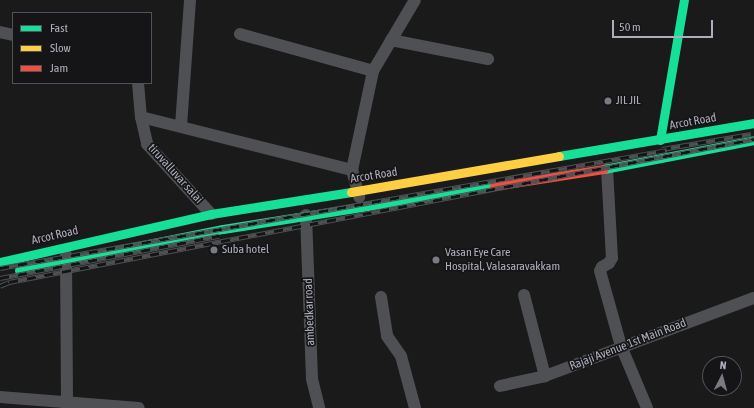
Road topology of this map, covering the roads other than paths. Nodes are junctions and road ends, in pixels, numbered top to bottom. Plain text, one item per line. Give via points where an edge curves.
1 (190, 0) edge
2 (415, 0) edge
3 (684, 0) edge
4 (0, 32) edge
5 (240, 34) dead end
6 (12, 35) edge
7 (392, 40) junction
8 (488, 59) dead end
9 (373, 71) junction
10 (138, 84) edge
11 (141, 117) junction
12 (754, 123) edge
13 (181, 126) junction
14 (660, 140) junction
15 (754, 140) edge
16 (543, 160) junction
17 (607, 169) junction
18 (352, 170) junction
19 (547, 178) junction
20 (357, 191) junction
21 (361, 206) junction
22 (211, 214) junction
23 (306, 215) junction
24 (65, 246) junction
25 (67, 260) junction
26 (0, 262) edge
27 (7, 273) dead end
28 (524, 295) dead end
29 (381, 297) dead end
30 (754, 298) edge
31 (621, 346) junction
32 (545, 376) junction
33 (500, 386) dead end
34 (0, 397) edge
35 (67, 402) junction
36 (102, 407) edge
37 (139, 408) edge
38 (319, 408) edge
39 (415, 408) edge
40 (647, 408) edge

1 - 13 street
2 - 7 street
3 - 14 main road
4 - 6 street
5 - 9 street
7 - 8 street
7 - 9 street
9 - 18 street
10 - 11 street, tiruvalluvar salai
11 - 13 street
11 - 22 street, tiruvalluvar salai via 147,144
12 - 14 main road, Arcot Road
13 - 18 street
14 - 16 main road, Arcot Road
15 - 17 main road
16 - 19 main road
16 - 20 main road, Arcot Road
17 - 19 main road
17 - 31 street via 612,258 600,271
18 - 20 street
19 - 21 main road
20 - 21 street
20 - 22 main road, Arcot Road
21 - 23 main road
22 - 24 main road, Arcot Road
23 - 25 main road
23 - 38 street, ambedkar road via 312,379
24 - 25 street
24 - 26 main road, Arcot Road
25 - 27 main road
25 - 35 street
28 - 32 street
29 - 39 street via 387,336 401,356
30 - 31 street, Rajaji Avenue 1st Main Road
31 - 32 street, Rajaji Avenue 1st Main Road
31 - 40 street
32 - 33 street, Rajaji Avenue 1st Main Road
34 - 35 street
35 - 36 street
36 - 37 street

